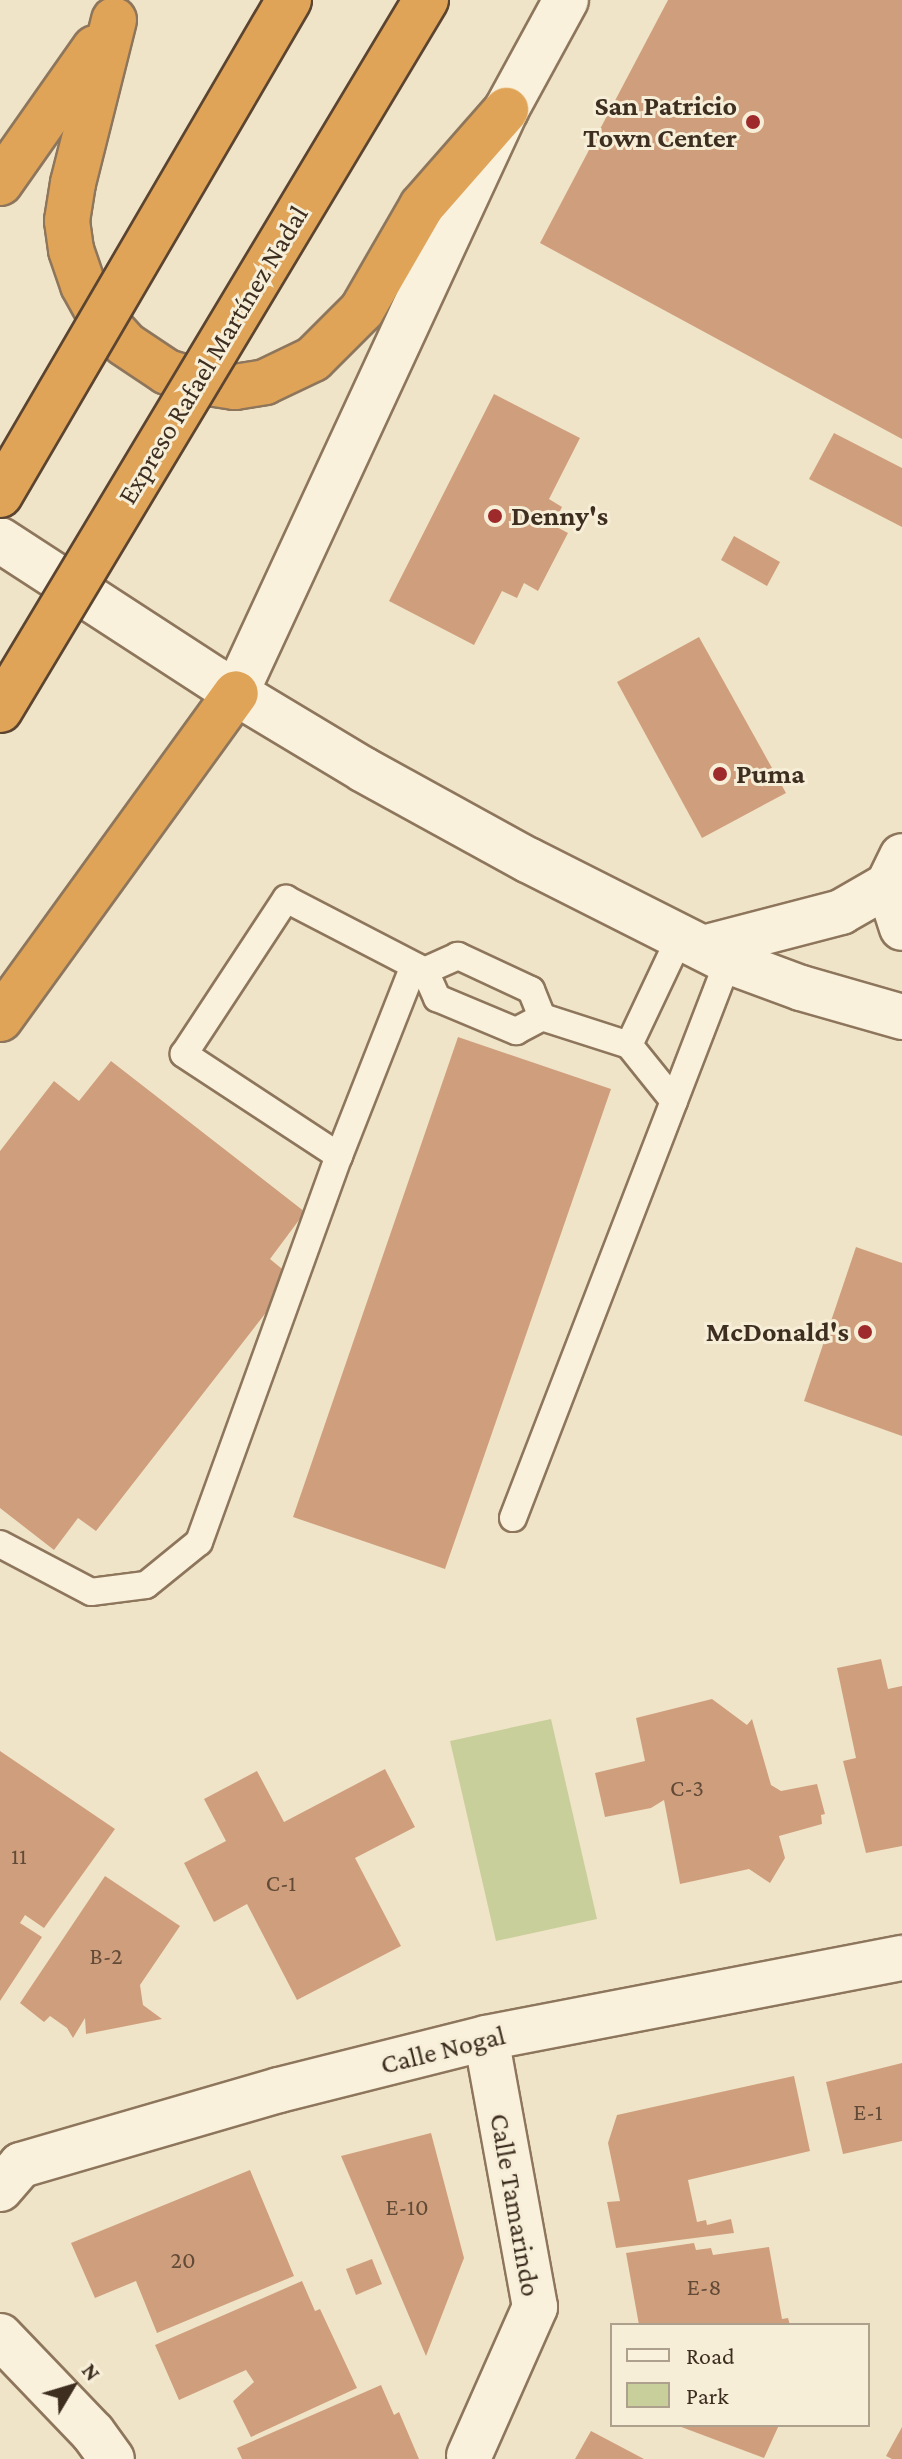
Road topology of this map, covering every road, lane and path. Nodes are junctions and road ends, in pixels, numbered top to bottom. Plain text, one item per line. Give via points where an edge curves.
1 (289, 0) edge
2 (426, 0) edge
3 (566, 0) edge
4 (121, 10) edge
5 (506, 110) junction
6 (0, 183) edge
7 (0, 495) edge
8 (0, 540) edge
9 (236, 693) junction
10 (0, 710) edge
11 (895, 870) edge
12 (902, 928) edge
13 (704, 949) junction
14 (420, 968) junction
15 (542, 1017) junction
16 (902, 1017) edge
17 (0, 1019) edge
18 (629, 1045) junction
19 (674, 1101) junction
20 (339, 1156) junction
21 (513, 1518) dead end
22 (0, 1544) edge
23 (902, 1958) edge
24 (486, 2038) junction
25 (7, 2168) edge
26 (0, 2336) edge
27 (469, 2456) dead end
28 (112, 2459) edge

1 - 7 highway, bridge
2 - 10 highway, Expreso Rafael Martínez Nadal, bridge
3 - 5 street
4 - 5 highway via 73,183 67,221 71,250 101,317 125,344 167,372 196,381 235,387 265,382 313,359 362,310 422,206
4 - 6 highway
5 - 9 street
8 - 9 street
9 - 13 street via 378,778
9 - 17 highway
11 - 12 street
11 - 13 street via 841,912
13 - 16 street via 801,988
13 - 18 lane
13 - 19 lane
14 - 15 lane via 458,956 531,990
14 - 15 lane via 437,998 516,1031
14 - 20 lane
14 - 20 lane via 286,899 184,1054
15 - 18 lane
18 - 19 lane
19 - 21 lane
20 - 22 lane via 199,1542 146,1585 91,1592
23 - 24 street, Calle Nogal
24 - 25 street, Calle Nogal via 279,2090
24 - 27 street, Calle Tamarindo via 535,2307
26 - 28 street

